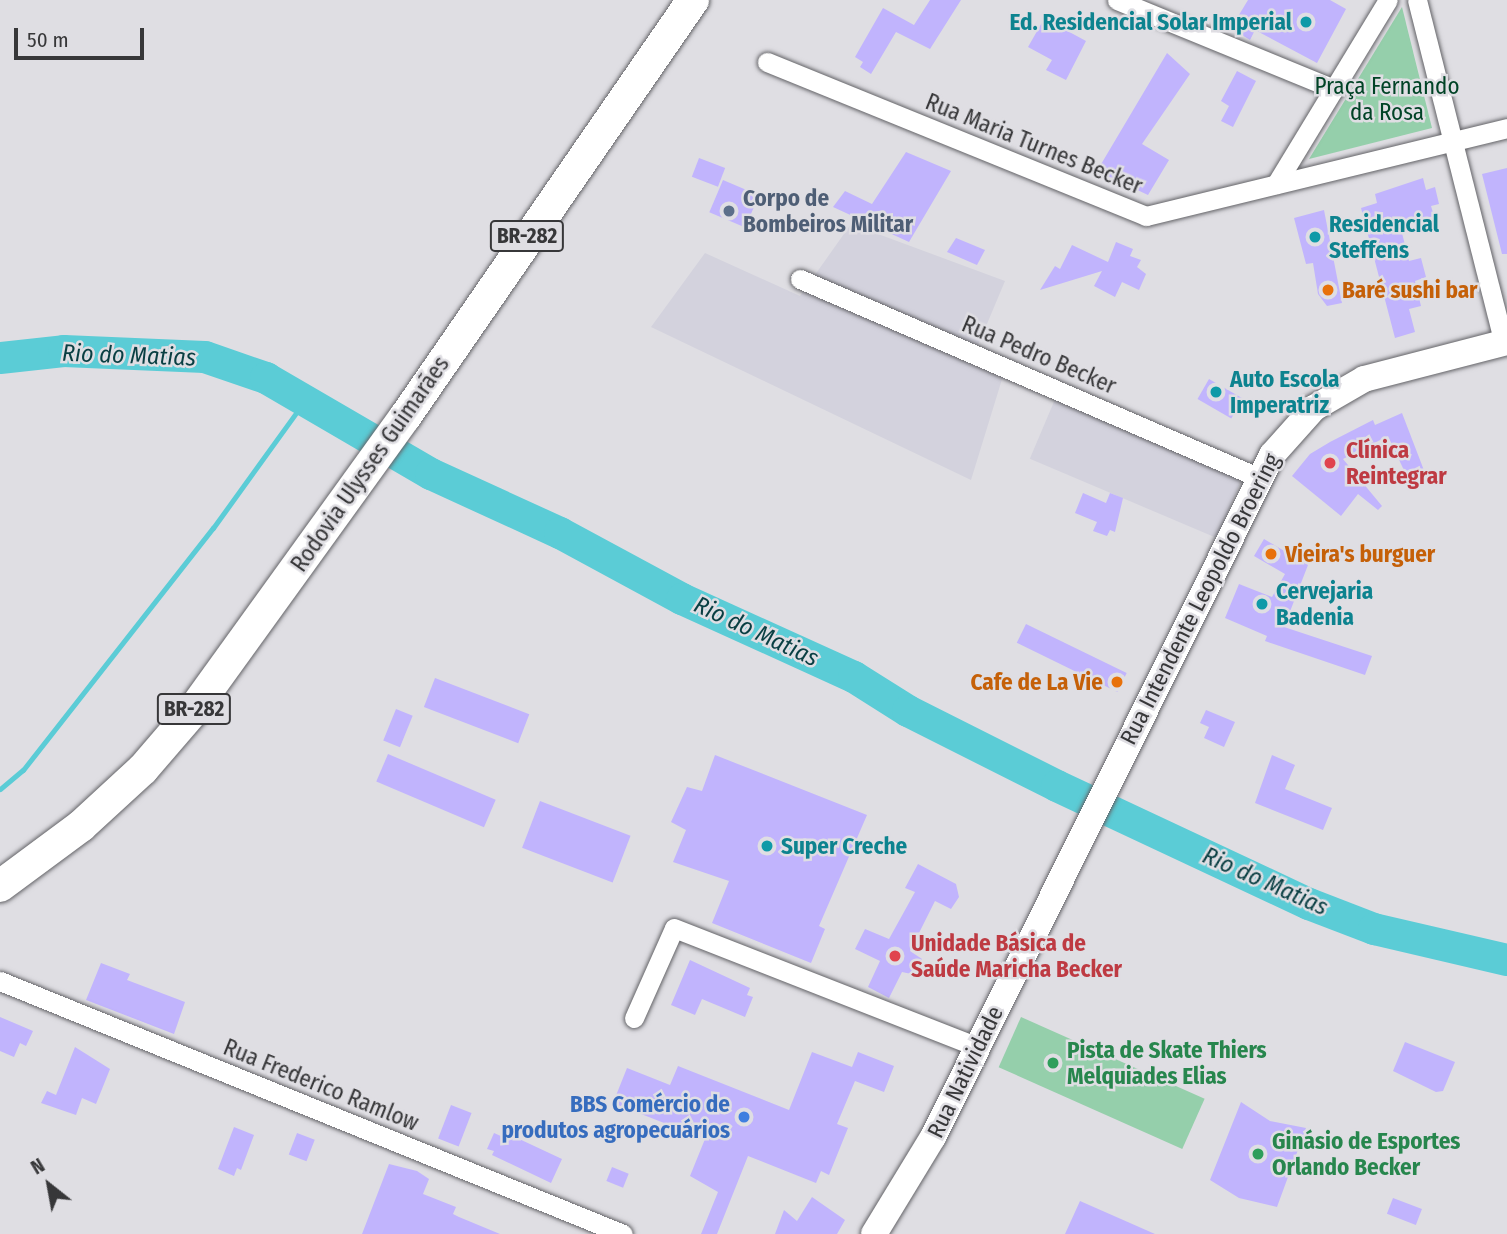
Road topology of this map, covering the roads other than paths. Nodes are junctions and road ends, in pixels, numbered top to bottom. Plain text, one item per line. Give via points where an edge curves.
1 (693, 0) edge
2 (1117, 0) edge
3 (1388, 0) edge
4 (1417, 0) edge
5 (767, 62) dead end
6 (1334, 89) junction
7 (1507, 128) edge
8 (1452, 141) junction
9 (1276, 184) junction
10 (800, 279) dead end
11 (1505, 342) edge
12 (1258, 477) junction
13 (1065, 868) joint
14 (0, 887) edge
15 (0, 981) edge
16 (634, 1018) dead end
17 (977, 1047) junction
18 (623, 1234) edge
19 (874, 1234) edge

1 - 14 highway, Rodovia Ulysses Guimarães / BR-282 via 228,666 143,769 81,827
2 - 6 street
3 - 6 street
4 - 8 street
5 - 9 street, Rua Maria Turnes Becker via 1146,216
6 - 9 street
7 - 8 street, Rua Maria Turnes Becker
8 - 9 street, Rua Maria Turnes Becker
8 - 11 street
10 - 12 street, Rua Pedro Becker
11 - 12 main road, Rua Intendente Leopoldo Broering via 1383,372 1336,393 1298,423
12 - 13 main road, Rua Intendente Leopoldo Broering
13 - 17 main road, Rua Natividade
15 - 18 street, Rua Frederico Ramlow
16 - 17 street via 674,928
17 - 19 main road, Rua Natividade via 916,1169

